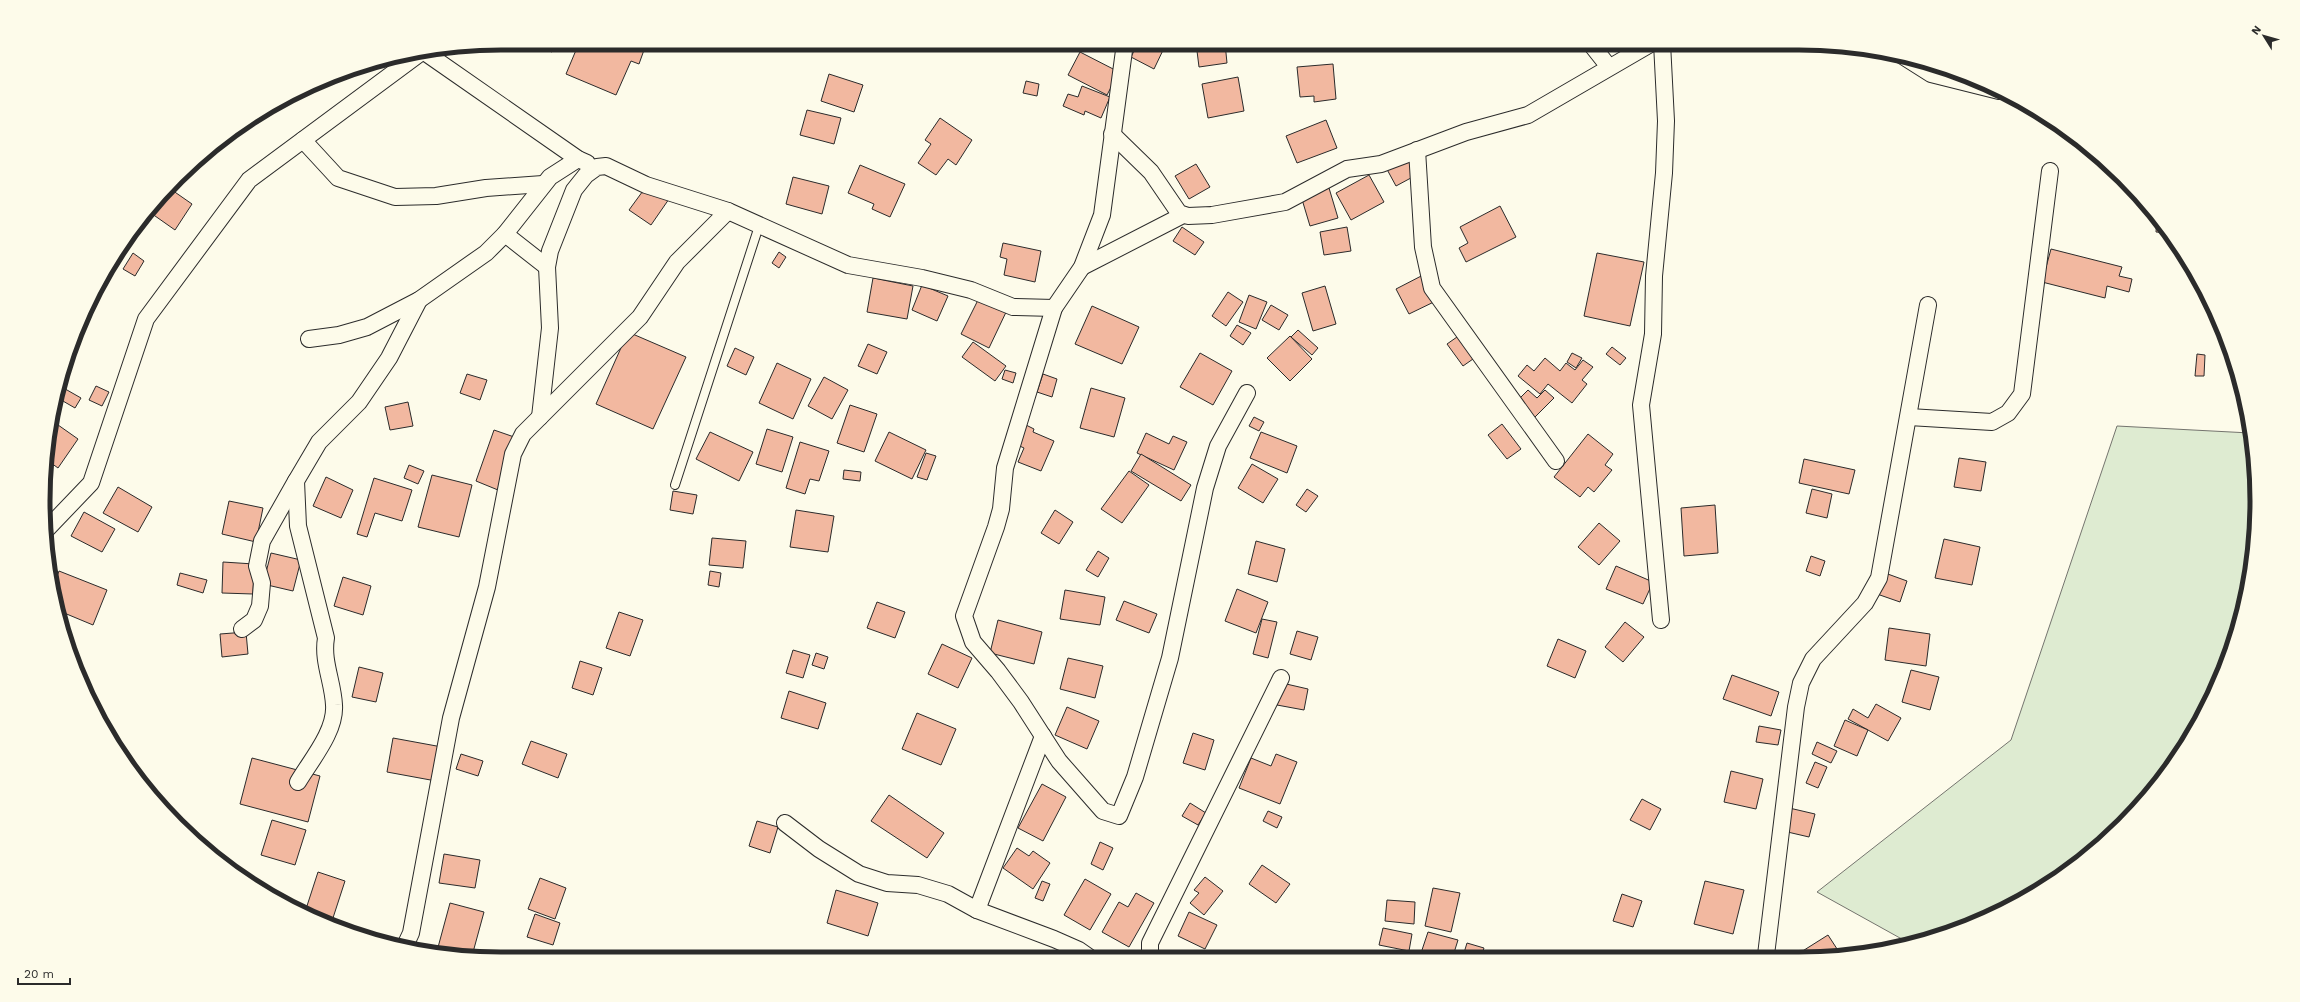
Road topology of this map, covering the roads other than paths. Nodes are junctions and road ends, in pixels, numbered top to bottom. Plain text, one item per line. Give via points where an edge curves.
1 (1124, 50) edge
2 (1596, 50) edge
3 (1639, 50) edge
4 (1662, 50) edge
5 (430, 56) edge
6 (412, 59) edge
7 (1918, 66) edge
8 (1609, 67) junction
9 (1973, 84) edge
10 (1112, 134) junction
11 (303, 140) junction
12 (1417, 150) junction
13 (578, 159) junction
14 (597, 167) junction
15 (2050, 171) dead end
16 (543, 184) junction
17 (728, 212) junction
18 (1183, 215) junction
19 (759, 226) junction
20 (504, 234) junction
21 (547, 267) junction
22 (1082, 267) junction
23 (419, 300) junction
24 (1928, 305) dead end
25 (1054, 308) junction
26 (309, 339) dead end
27 (1247, 393) dead end
28 (1909, 417) junction
29 (540, 418) junction
30 (1556, 461) dead end
31 (296, 481) junction
32 (675, 485) dead end
33 (51, 525) edge
34 (1661, 620) dead end
35 (242, 629) dead end
36 (1281, 678) dead end
37 (1043, 736) junction
38 (298, 782) dead end
39 (785, 823) dead end
40 (977, 910) junction
41 (407, 942) edge
42 (1082, 952) edge
43 (1150, 952) edge
44 (1766, 952) edge

1 - 10 street
2 - 8 street
3 - 8 street
4 - 34 street via 1666,121 1664,173 1654,276 1653,334 1641,405
5 - 13 street
6 - 11 street
7 - 9 street via 1931,74
8 - 12 street via 1528,115 1466,132
10 - 18 street via 1151,172 1176,210
10 - 22 street via 1102,215
11 - 16 street via 338,178 395,197 436,196 486,188
11 - 33 street via 249,180 146,319 91,482
12 - 18 street via 1381,164 1347,169 1285,202 1212,214
12 - 30 street via 1423,247 1432,288
13 - 14 street
13 - 16 street
14 - 17 street via 606,166 646,185
14 - 21 street via 586,175 574,190 550,251
15 - 28 street via 2022,394 2008,413 1992,422
16 - 20 street
17 - 19 street
17 - 29 street via 677,262 640,317
18 - 22 street
19 - 25 street via 850,265 971,290 1012,307
19 - 32 lane
20 - 21 street
20 - 23 street via 486,253
21 - 29 street via 550,328
22 - 25 street
23 - 26 street via 367,327 339,335
23 - 31 street via 389,358 359,402 319,442
24 - 28 street
25 - 37 street via 1005,468 1001,509 996,527 964,616 973,642 998,671
27 - 37 street via 1218,446 1205,488 1170,658 1135,777 1119,816 1102,811 1059,761
28 - 44 street via 1879,578 1865,603 1813,659 1801,683
29 - 41 street via 523,434 513,454 487,587 451,718 411,932
31 - 35 street via 262,541 257,566 262,583 260,606 254,620
31 - 38 street via 298,526 326,638 325,654 334,705 329,730
36 - 43 street via 1150,943
37 - 40 street
39 - 40 street via 819,849 859,874 887,882 918,885 948,894
40 - 42 street

